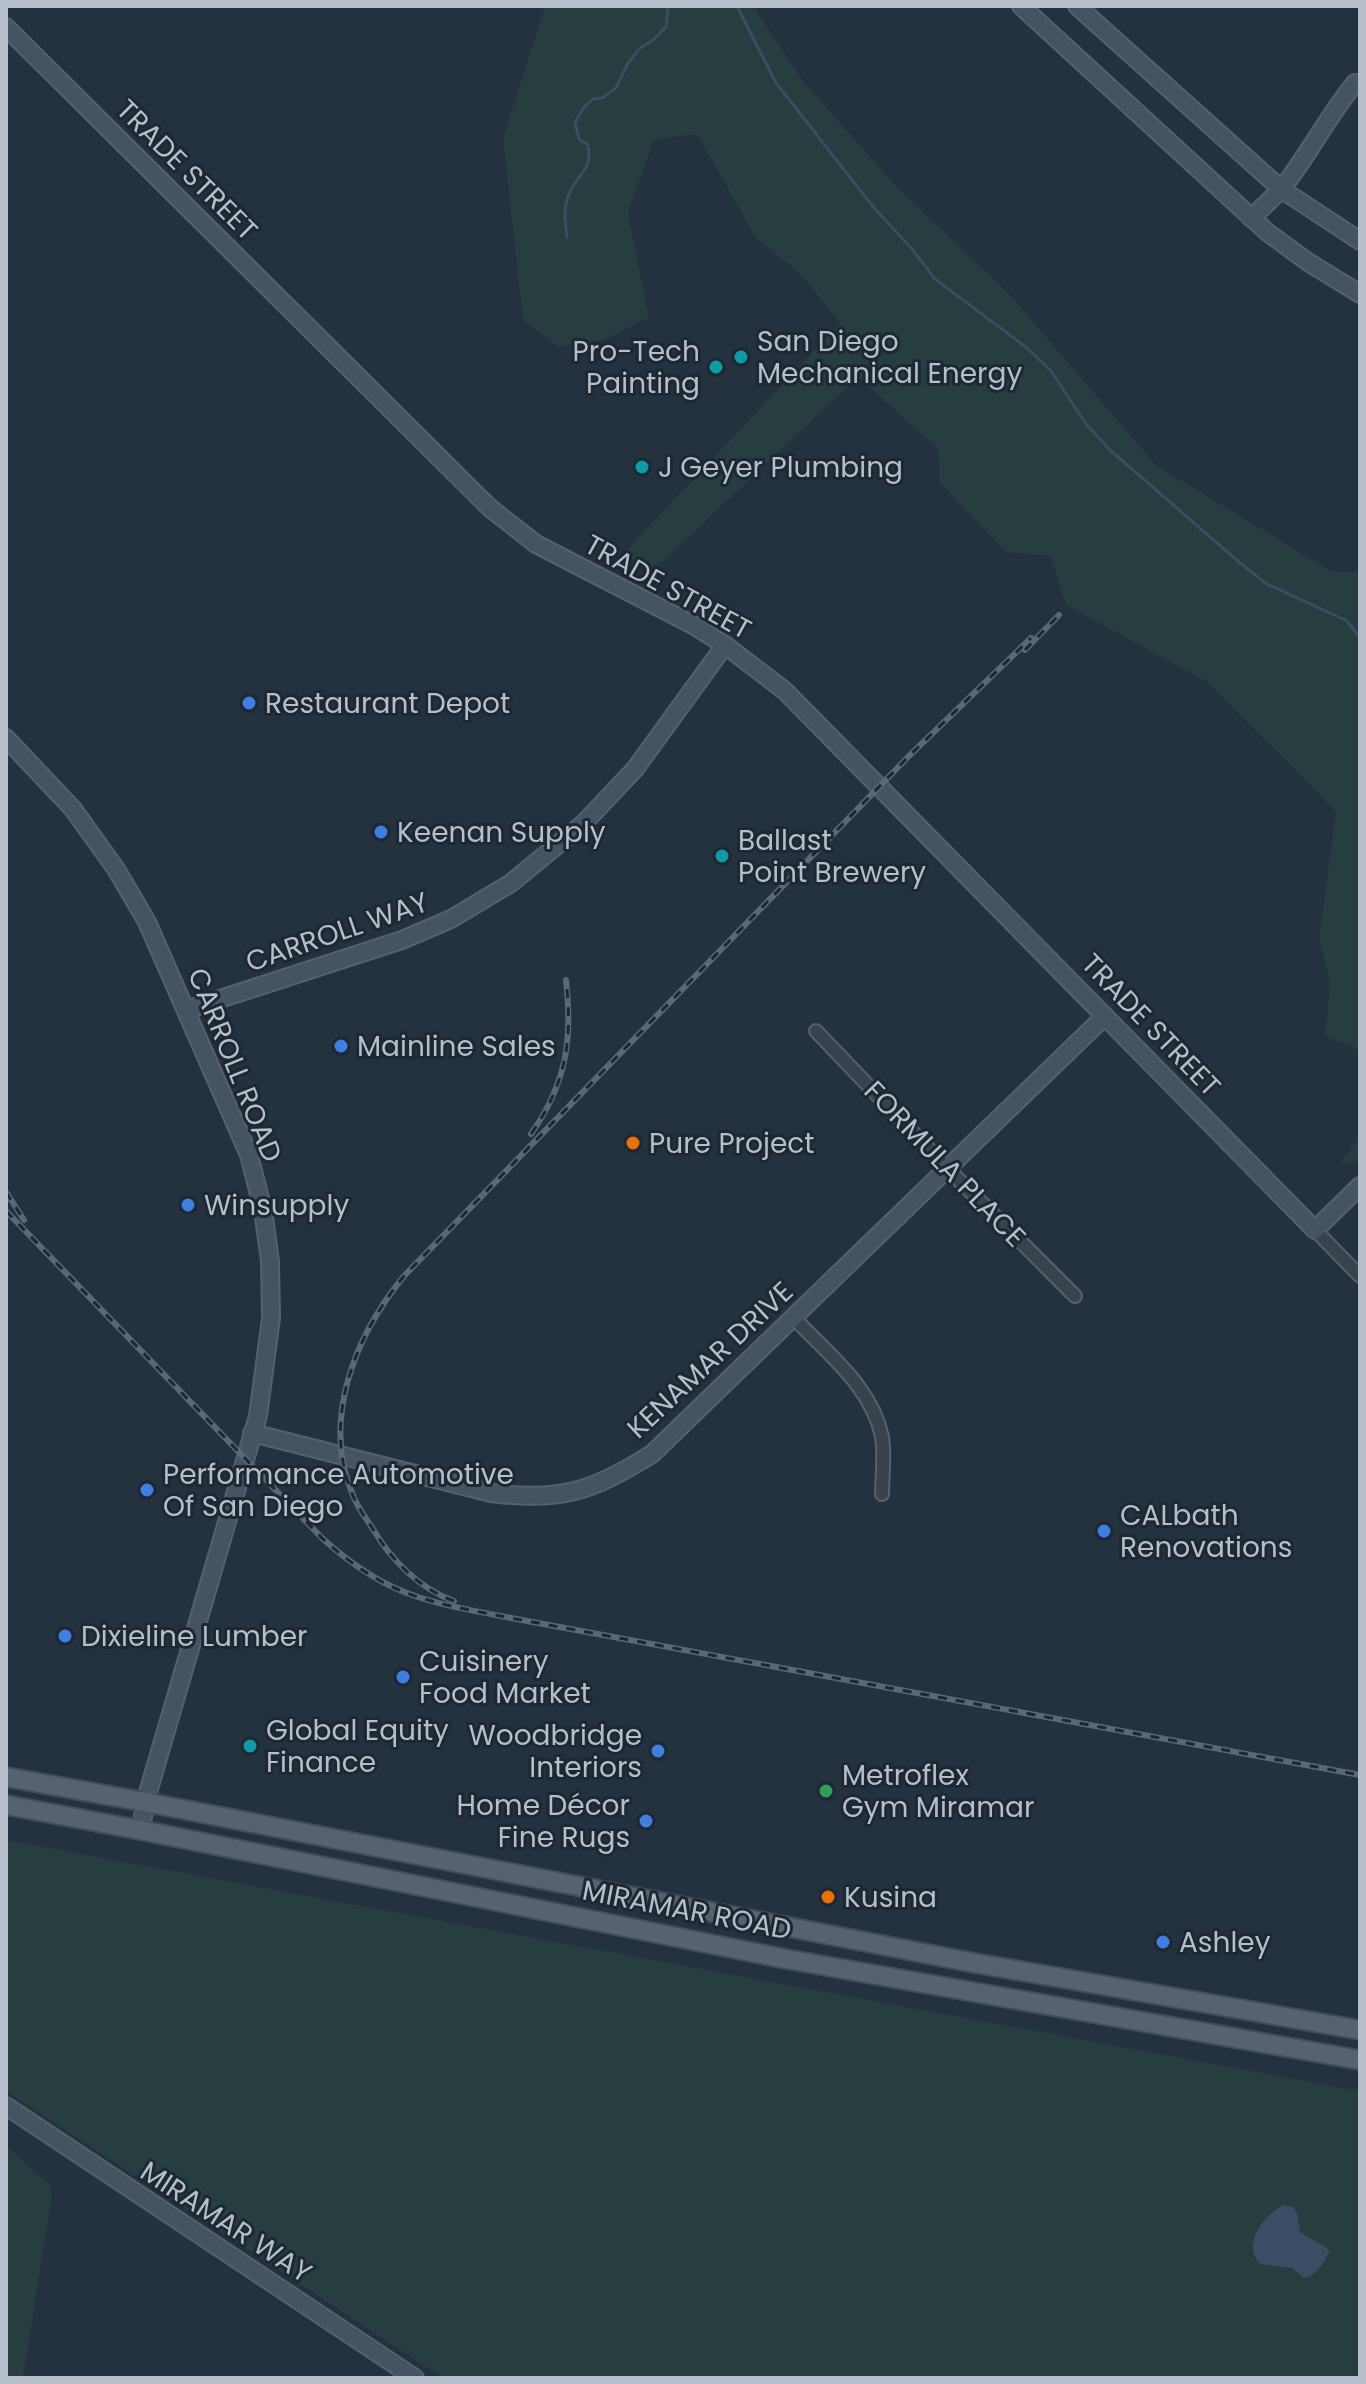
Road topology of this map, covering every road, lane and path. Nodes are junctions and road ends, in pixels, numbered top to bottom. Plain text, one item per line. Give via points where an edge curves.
1 (1021, 6) edge
2 (1077, 6) edge
3 (6, 27) edge
4 (1355, 83) dead end
5 (1281, 189) junction
6 (1251, 218) junction
7 (1360, 241) edge
8 (1360, 294) edge
9 (725, 645) junction
10 (6, 738) edge
11 (186, 1010) junction
12 (1105, 1016) junction
13 (816, 1031) dead end
14 (947, 1168) junction
15 (1360, 1186) edge
16 (1315, 1230) junction
17 (1360, 1276) edge
18 (1075, 1296) dead end
19 (794, 1318) junction
20 (252, 1433) junction
21 (882, 1494) dead end
22 (6, 1777) edge
23 (145, 1802) junction
24 (6, 1805) edge
25 (140, 1830) junction
26 (1360, 2030) edge
27 (1360, 2060) edge
28 (7, 2107) edge
29 (415, 2378) edge

1 - 6 street
2 - 5 street
3 - 9 street, TRADE STREET via 490,508 546,550
4 - 5 street
5 - 6 street
5 - 7 street
6 - 8 street
9 - 11 street, CARROLL WAY via 635,769 583,824 511,883 451,919 402,940
9 - 12 street, TRADE STREET via 785,691
10 - 11 street, CARROLL ROAD via 73,809 116,869 147,922
11 - 20 street, CARROLL ROAD via 249,1155 263,1210 271,1318
12 - 14 street, KENAMAR DRIVE
12 - 16 street, TRADE STREET
13 - 14 street, FORMULA PLACE
14 - 18 street, FORMULA PLACE
14 - 19 street, KENAMAR DRIVE
15 - 16 street
16 - 17 street, TRADE STREET
19 - 20 street, KENAMAR DRIVE via 652,1454 611,1480 570,1494 529,1498 491,1493
19 - 21 street via 863,1389 875,1412 882,1440
20 - 23 street, CARROLL ROAD
22 - 23 main road, MIRAMAR ROAD
23 - 25 street, CARROLL ROAD
23 - 26 main road, MIRAMAR ROAD via 969,1962
24 - 25 main road, MIRAMAR ROAD
25 - 27 main road, MIRAMAR ROAD via 786,1959
28 - 29 street, MIRAMAR WAY

